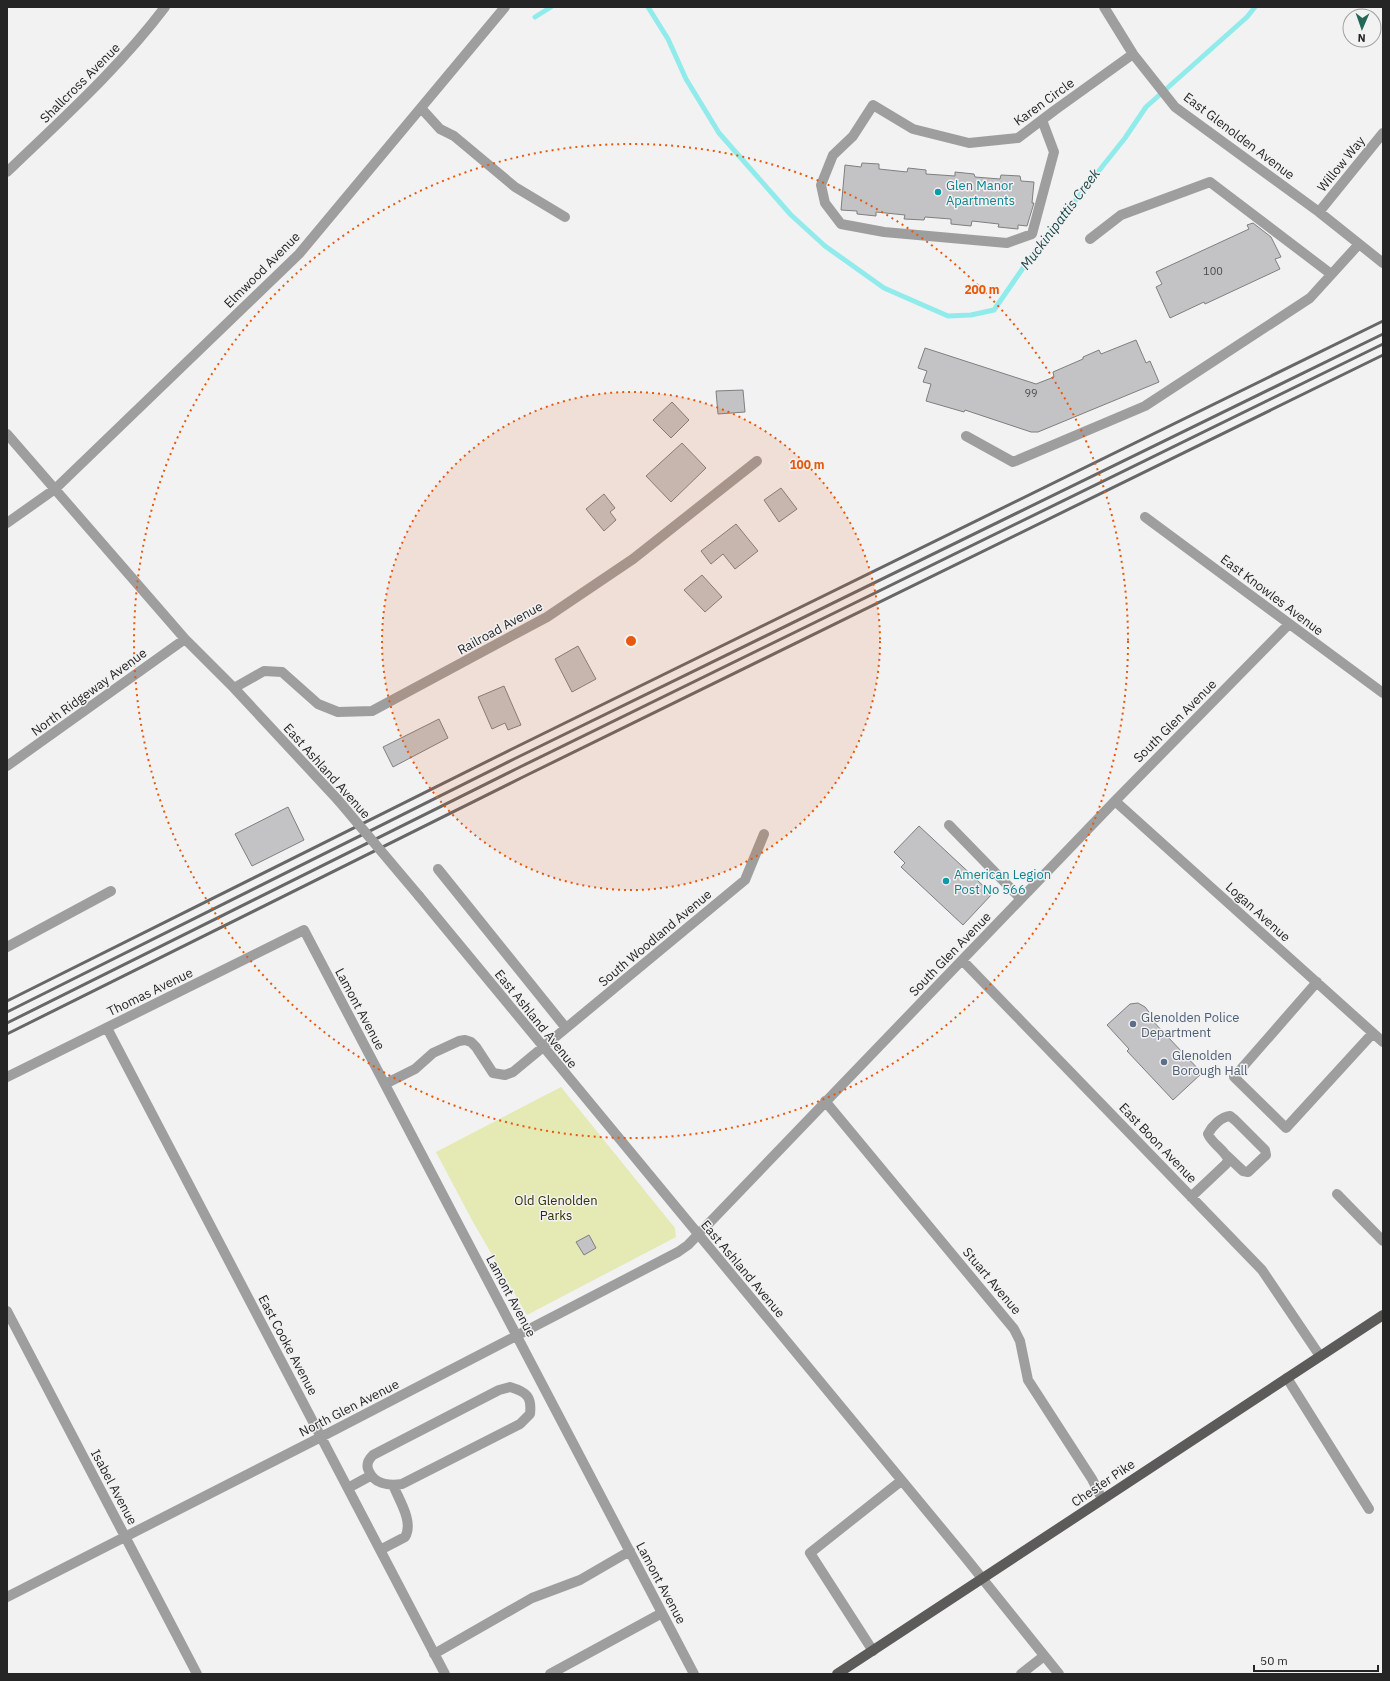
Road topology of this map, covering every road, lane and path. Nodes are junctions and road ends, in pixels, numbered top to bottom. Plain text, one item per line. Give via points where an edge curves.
1 (165, 7) edge
2 (505, 7) edge
3 (1104, 7) edge
4 (1133, 54) junction
5 (421, 108) junction
6 (1042, 120) junction
7 (1383, 133) edge
8 (7, 172) edge
9 (1319, 212) junction
10 (565, 217) dead end
11 (1090, 240) dead end
12 (1359, 244) junction
13 (1383, 262) edge
14 (1331, 274) junction
15 (7, 434) edge
16 (966, 436) dead end
17 (757, 461) dead end
18 (55, 489) junction
19 (1145, 517) dead end
20 (7, 523) edge
21 (1290, 624) junction
22 (185, 639) junction
23 (234, 688) junction
24 (1383, 693) edge
25 (7, 766) edge
26 (1115, 801) junction
27 (949, 825) dead end
28 (764, 834) dead end
29 (438, 869) dead end
30 (111, 892) dead end
31 (1021, 899) junction
32 (304, 930) joint
33 (7, 947) edge
34 (962, 960) junction
35 (1317, 982) junction
36 (107, 1028) junction
37 (566, 1028) junction
38 (1373, 1033) junction
39 (1383, 1042) edge
40 (542, 1047) junction
41 (7, 1077) edge
42 (385, 1084) junction
43 (825, 1102) junction
44 (1226, 1155) junction
45 (1337, 1194) dead end
46 (1191, 1197) junction
47 (698, 1235) junction
48 (1383, 1241) edge
49 (7, 1312) edge
50 (1383, 1315) edge
51 (517, 1336) junction
52 (1320, 1356) junction
53 (1287, 1378) junction
54 (546, 1392) junction
55 (530, 1400) junction
56 (321, 1437) junction
57 (370, 1476) junction
58 (901, 1481) junction
59 (393, 1485) junction
60 (348, 1488) junction
61 (1102, 1499) junction
62 (1369, 1509) dead end
63 (125, 1537) junction
64 (380, 1550) junction
65 (630, 1551) junction
66 (982, 1579) junction
67 (7, 1597) edge
68 (662, 1613) junction
69 (873, 1651) junction
70 (434, 1654) junction
71 (1044, 1656) junction
72 (197, 1674) edge
73 (445, 1674) edge
74 (550, 1674) edge
75 (694, 1674) edge
76 (838, 1674) edge
77 (1021, 1674) edge
78 (1059, 1674) edge

1 - 8 street, Shallcross Avenue via 142,38 93,91
2 - 5 street, Elmwood Avenue
3 - 4 street, East Glenolden Avenue
4 - 6 street, Karen Circle
4 - 9 street, East Glenolden Avenue via 1175,106
5 - 10 street via 440,129 454,136 515,186
5 - 18 street, Elmwood Avenue via 299,254
6 - 6 street, Karen Circle via 1018,138 969,143 913,129 873,105 853,136 833,155 821,185 825,203 841,224 900,233 1008,243 1032,234 1054,152
7 - 9 street, Willow Way
9 - 12 street, East Glenolden Avenue
11 - 14 street via 1121,215 1210,182
12 - 13 street, East Glenolden Avenue
12 - 14 street
14 - 16 street via 1310,298 1145,406 1013,462
15 - 18 street, East Ashland Avenue
17 - 23 street, Railroad Avenue via 634,559 547,618 372,711 338,712 318,704 282,672 264,671
18 - 20 street, Elmwood Avenue
18 - 22 street, East Ashland Avenue
19 - 21 street, East Knowles Avenue
21 - 24 street, East Knowles Avenue
21 - 26 street, South Glen Avenue
22 - 23 street, East Ashland Avenue
22 - 25 street, North Ridgeway Avenue
23 - 40 street, East Ashland Avenue, bridge via 338,800
26 - 31 street, South Glen Avenue
26 - 35 street, Logan Avenue
27 - 31 street
28 - 37 street, South Woodland Avenue via 745,880
29 - 37 street
30 - 33 street
31 - 34 street, South Glen Avenue
32 - 36 street, Thomas Avenue
32 - 42 street, Lamont Avenue
34 - 43 street, South Glen Avenue
34 - 46 street, East Boon Avenue
35 - 38 street, Logan Avenue
35 - 38 street via 1234,1077 1286,1128
36 - 41 street, Thomas Avenue
36 - 56 street, East Cooke Avenue
37 - 40 street, South Woodland Avenue
38 - 39 street, Logan Avenue
40 - 42 street, South Woodland Avenue via 513,1072 499,1075 493,1073 471,1042 459,1041 433,1053 415,1069
40 - 47 street, East Ashland Avenue
42 - 51 street, Lamont Avenue
43 - 47 street, South Glen Avenue
43 - 61 street, Stuart Avenue via 1014,1328 1020,1341 1028,1380 1092,1479
44 - 44 street via 1208,1134 1224,1117 1230,1116 1265,1150 1266,1155 1248,1172 1243,1171
44 - 46 street via 1226,1164
45 - 48 street
46 - 52 street, East Boon Avenue via 1262,1270
47 - 51 street, North Glen Avenue via 678,1252
47 - 58 street, East Ashland Avenue
49 - 63 street, Isabel Avenue
50 - 52 main road, Chester Pike
51 - 54 street, Lamont Avenue
51 - 56 street, North Glen Avenue
52 - 53 main road, Chester Pike
53 - 61 main road, Chester Pike
53 - 62 street
54 - 55 street
54 - 65 street, Lamont Avenue
55 - 57 street via 518,1389 510,1387 499,1390 373,1455 367,1465
55 - 59 street via 530,1414 520,1424 402,1484
56 - 60 street, East Cooke Avenue
56 - 63 street, North Glen Avenue
57 - 59 street via 377,1481
57 - 60 street
58 - 66 street, East Ashland Avenue
58 - 69 street via 810,1553
59 - 64 street via 408,1528 405,1537
60 - 64 street, East Cooke Avenue
61 - 66 main road, Chester Pike
63 - 67 street, North Glen Avenue
63 - 72 street, Isabel Avenue
64 - 70 street, East Cooke Avenue
65 - 68 street, Lamont Avenue
65 - 70 street via 580,1580 532,1598
66 - 69 main road, Chester Pike
66 - 71 street, East Ashland Avenue
68 - 74 street
68 - 75 street, Lamont Avenue
69 - 76 main road, Chester Pike
70 - 73 street, East Cooke Avenue
71 - 77 street
71 - 78 street, East Ashland Avenue

